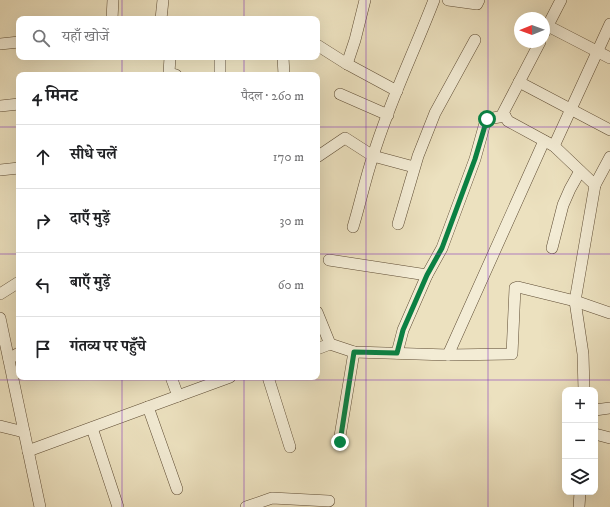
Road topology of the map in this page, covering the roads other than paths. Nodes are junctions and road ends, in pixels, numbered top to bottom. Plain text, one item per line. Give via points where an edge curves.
1 (114, 0) edge
2 (163, 0) edge
3 (365, 0) edge
4 (434, 0) edge
5 (448, 0) edge
6 (479, 0) edge
7 (561, 0) edge
8 (112, 16) edge
9 (161, 16) edge
10 (550, 22) edge
11 (610, 24) edge
12 (550, 32) edge
13 (475, 40) dead end
14 (16, 42) edge
15 (0, 44) edge
16 (320, 47) edge
17 (537, 48) edge
18 (598, 51) junction
19 (610, 58) edge
20 (170, 60) edge
21 (220, 60) edge
22 (283, 60) edge
23 (347, 64) junction
24 (169, 72) edge
25 (220, 72) edge
26 (284, 72) edge
27 (519, 82) junction
28 (397, 90) junction
29 (340, 94) dead end
30 (16, 104) edge
31 (0, 106) edge
32 (571, 110) junction
33 (388, 116) junction
34 (505, 116) junction
35 (610, 130) edge
36 (549, 144) junction
37 (320, 155) edge
38 (373, 156) junction
39 (610, 157) edge
40 (414, 167) junction
41 (16, 168) edge
42 (0, 170) edge
43 (580, 170) junction
44 (595, 186) junction
45 (398, 224) dead end
46 (353, 227) dead end
47 (552, 248) dead end
48 (329, 260) dead end
49 (427, 275) junction
50 (16, 284) edge
51 (0, 294) edge
52 (575, 301) junction
53 (610, 313) edge
54 (0, 318) edge
55 (320, 319) edge
56 (330, 344) junction
57 (320, 348) edge
58 (354, 352) junction
59 (397, 353) junction
60 (16, 355) edge
61 (448, 355) junction
62 (9, 359) junction
63 (172, 380) edge
64 (222, 380) edge
65 (269, 380) edge
66 (584, 387) edge
67 (178, 396) junction
68 (148, 407) junction
69 (610, 408) edge
70 (598, 410) edge
71 (0, 426) edge
72 (92, 428) junction
73 (24, 432) junction
74 (598, 435) edge
75 (610, 438) edge
76 (340, 442) dead end
77 (290, 447) dead end
78 (28, 451) junction
79 (177, 489) dead end
80 (580, 495) edge
81 (329, 500) dead end
82 (40, 507) edge
83 (118, 507) edge
84 (246, 507) edge
85 (579, 507) edge

1 - 8 street
2 - 9 street
3 - 23 street
4 - 28 street
5 - 6 street via 477,4
7 - 10 street
11 - 18 street
12 - 18 street
13 - 40 street via 435,113
14 - 15 street
16 - 23 street
17 - 27 street
18 - 19 street
18 - 32 street
20 - 24 street
21 - 25 street
22 - 26 street
23 - 28 street
27 - 32 street
27 - 34 street via 503,113
28 - 33 street
29 - 33 street
30 - 31 street
32 - 35 street
32 - 36 street
33 - 38 street
34 - 36 street via 508,121
34 - 49 street via 487,119 485,123 475,159 442,248
36 - 43 street
36 - 61 street
37 - 38 street via 345,138
38 - 40 street
38 - 46 street
39 - 44 street
40 - 45 street
41 - 42 street
43 - 44 street
43 - 47 street via 563,205
44 - 52 street
48 - 49 street
49 - 59 street via 403,330
50 - 51 street
52 - 53 street
52 - 61 street via 515,288 512,354
52 - 66 street via 583,354
54 - 62 street
55 - 56 street
56 - 57 street
56 - 58 street
58 - 59 street
58 - 76 street
59 - 61 street
60 - 62 street
62 - 73 street
63 - 67 street
64 - 67 street
65 - 77 street
67 - 68 street
68 - 72 street
68 - 79 street
69 - 70 street
71 - 73 street
72 - 78 street
72 - 83 street
73 - 78 street
74 - 75 street
78 - 82 street
80 - 85 street
81 - 84 street via 272,498

